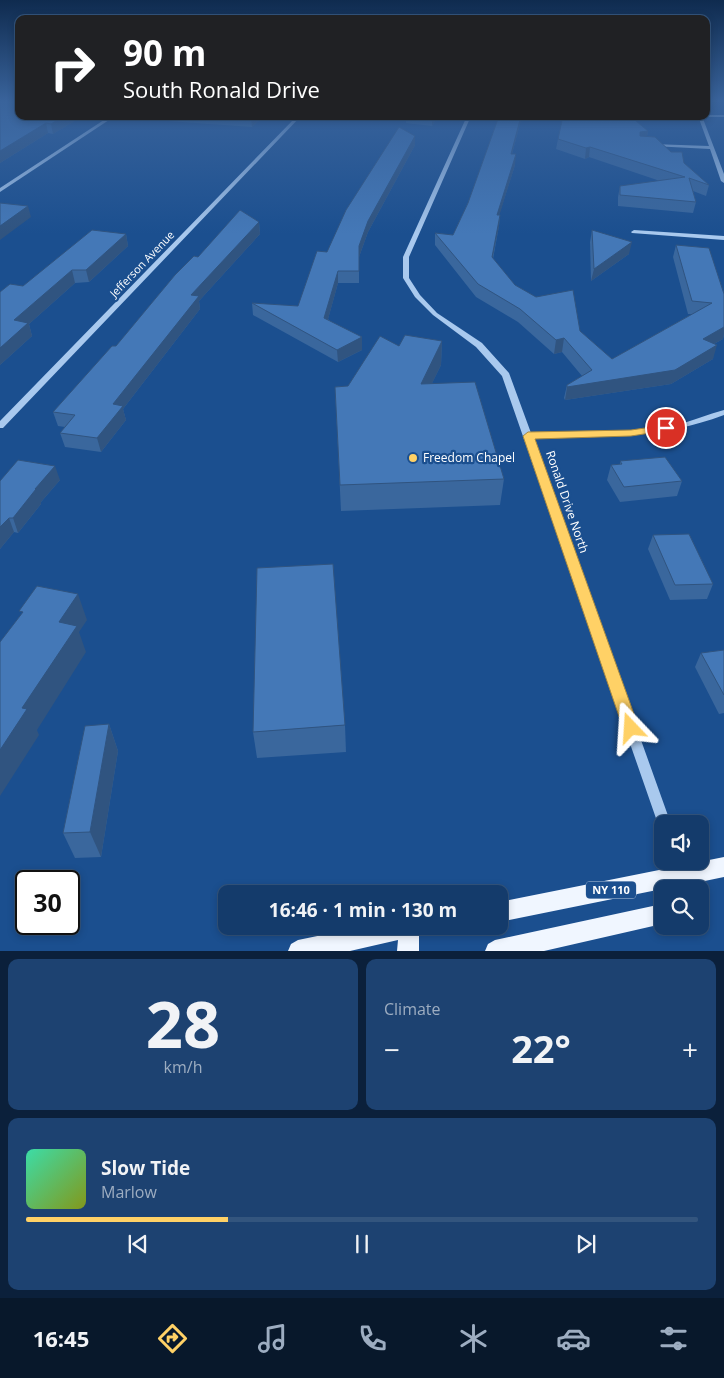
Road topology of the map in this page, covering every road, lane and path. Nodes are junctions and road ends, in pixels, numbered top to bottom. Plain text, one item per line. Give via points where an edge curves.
1 (68, 145) edge
2 (272, 145) edge
3 (456, 145) edge
4 (658, 145) edge
5 (712, 148) joint
6 (724, 181) edge
7 (0, 190) edge
8 (634, 232) dead end
9 (724, 238) edge
10 (724, 412) edge
11 (0, 426) edge
12 (528, 436) junction
13 (662, 815) edge
14 (724, 867) edge
15 (683, 875) edge
16 (508, 910) edge
17 (654, 916) edge
18 (373, 935) edge
19 (411, 935) edge
20 (298, 950) edge
21 (408, 950) edge
22 (495, 950) edge

1 - 7 street
2 - 11 street, Jefferson Avenue
3 - 12 street, Ronald Drive North via 406,256 406,278 434,314 479,345 506,375
4 - 5 street
5 - 6 street
8 - 9 street
10 - 12 street via 701,422 631,433
12 - 13 street, Ronald Drive North
14 - 15 main road, NY 110
15 - 16 main road, NY 110
17 - 22 main road
18 - 20 main road
19 - 21 main road

